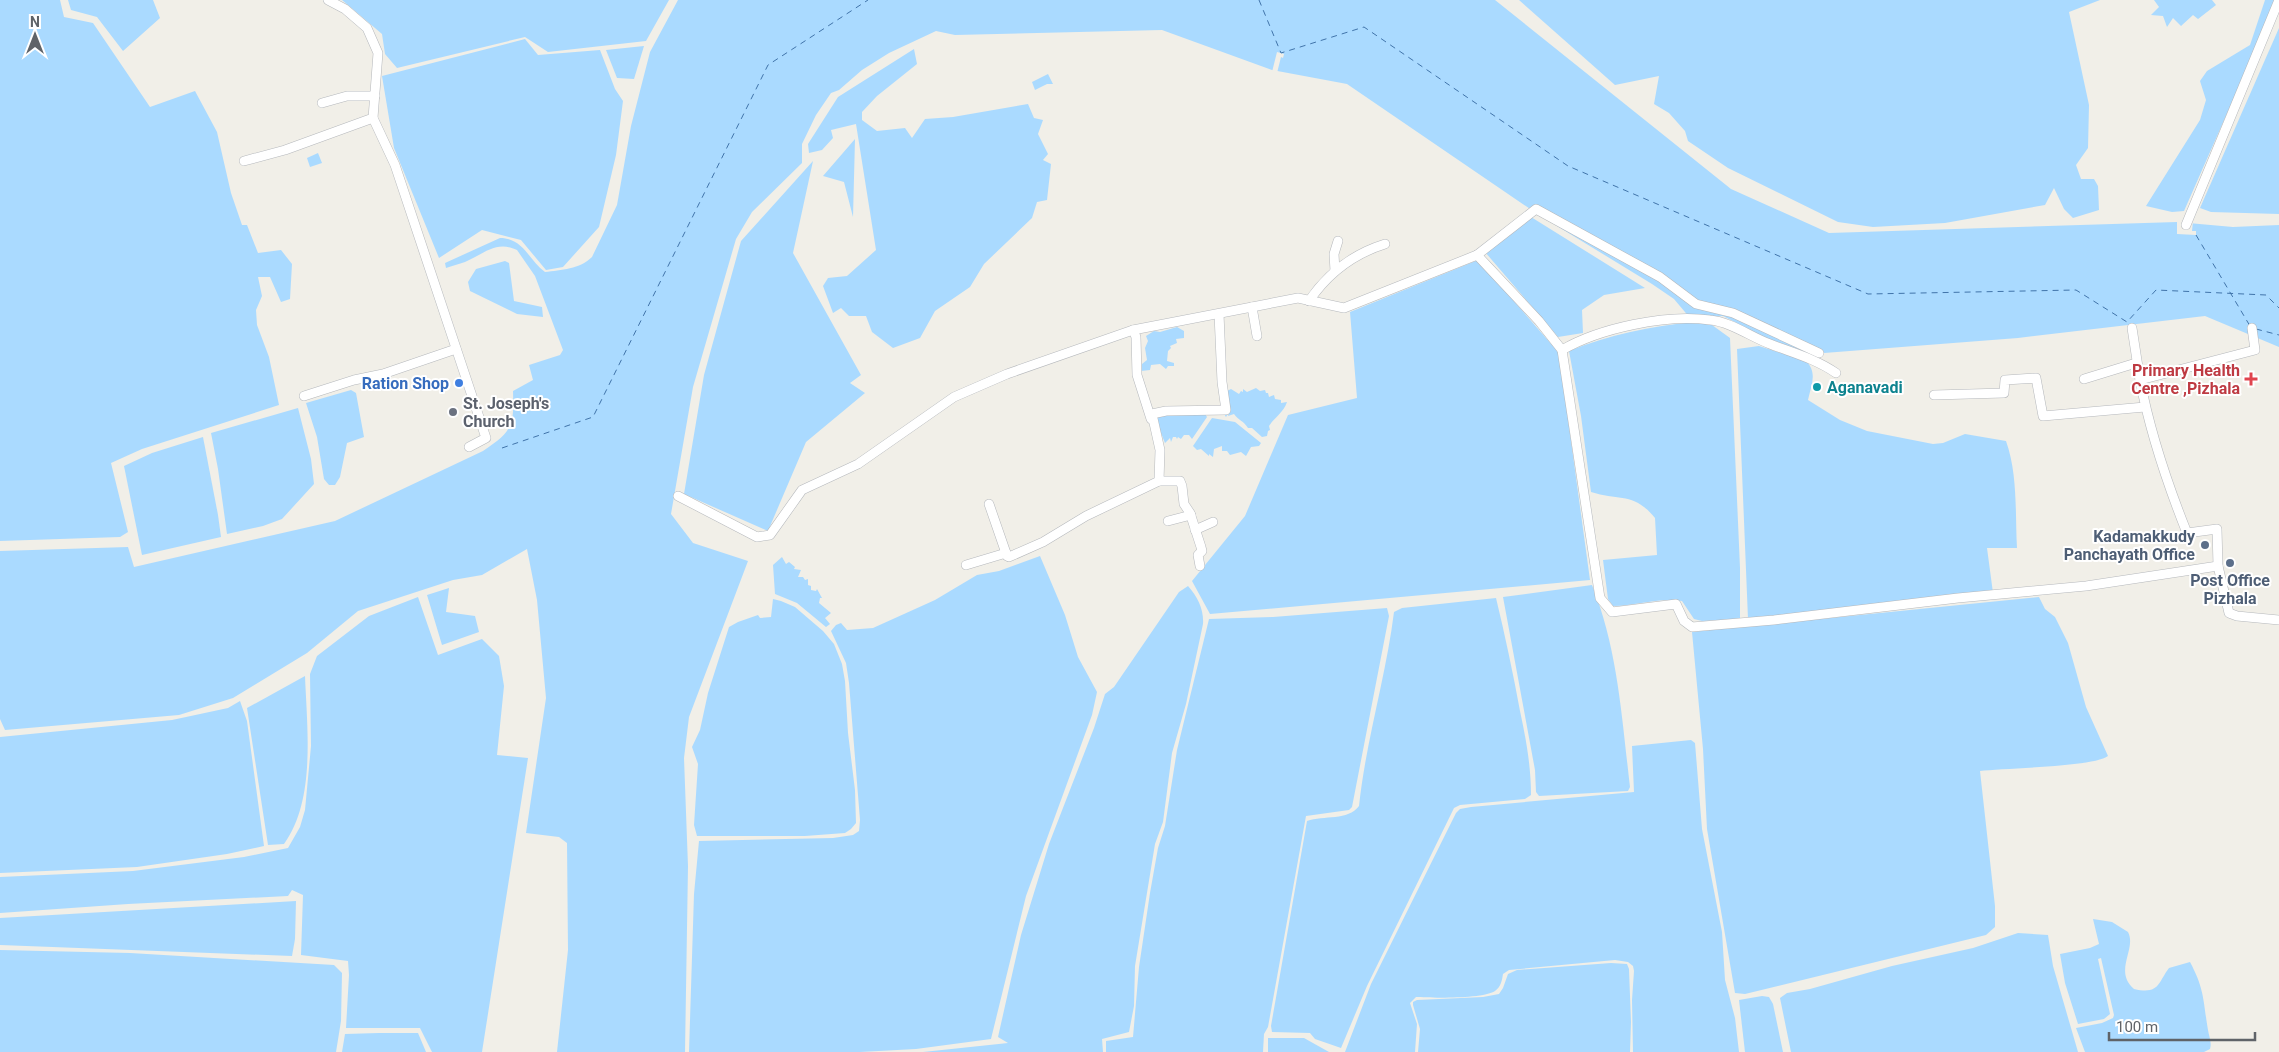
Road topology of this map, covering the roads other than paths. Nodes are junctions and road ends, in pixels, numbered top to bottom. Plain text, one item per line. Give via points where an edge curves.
1 (328, 0) edge
2 (2279, 0) edge
3 (375, 96) junction
4 (322, 103) dead end
5 (375, 121) junction
6 (283, 156) dead end
7 (244, 161) dead end
8 (2186, 225) dead end
9 (1338, 241) dead end
10 (1385, 244) dead end
11 (1477, 255) junction
12 (1335, 271) junction
13 (1308, 301) junction
14 (1252, 307) junction
15 (1219, 314) junction
16 (2132, 328) dead end
17 (2252, 328) dead end
18 (1133, 330) junction
19 (1257, 336) dead end
20 (456, 349) junction
21 (1562, 350) junction
22 (1819, 353) dead end
23 (2136, 363) junction
24 (1836, 373) dead end
25 (2084, 379) dead end
26 (2140, 380) junction
27 (1934, 395) dead end
28 (304, 396) dead end
29 (2145, 407) junction
30 (1151, 419) junction
31 (470, 447) dead end
32 (1159, 481) junction
33 (678, 496) dead end
34 (989, 504) dead end
35 (1191, 515) junction
36 (1168, 521) dead end
37 (1213, 522) dead end
38 (1195, 530) junction
39 (1006, 553) junction
40 (966, 565) dead end
41 (1200, 566) dead end
42 (2218, 566) junction
43 (2279, 620) edge

1 - 3 street via 345,9 367,28 378,53
2 - 8 street
3 - 4 street via 347,96
3 - 5 street
5 - 6 street
5 - 7 street
5 - 20 street via 395,165
9 - 12 street via 1334,254
10 - 12 street via 1344,262
11 - 13 street via 1344,308
11 - 21 street
11 - 22 street via 1536,210 1660,277 1696,304 1733,313
12 - 13 street
13 - 14 street via 1298,298
14 - 15 street
14 - 19 street
15 - 18 street
15 - 30 street via 1226,410 1156,412
16 - 23 street
17 - 26 street via 2255,350
18 - 30 street via 1137,375
18 - 33 street via 1007,374 954,397 858,464 802,490 770,535 757,536
20 - 28 street
20 - 31 street via 486,438
21 - 24 street via 1582,340 1642,322 1710,320 1805,356
21 - 42 street via 1600,598 1612,612 1676,604 1684,621 1692,627 2086,586
23 - 25 street
23 - 26 street
26 - 29 street
27 - 29 street via 2004,393 2005,380 2036,378 2042,416
29 - 42 street via 2172,496 2187,533 2217,529
30 - 32 street via 1160,450
32 - 35 street via 1180,481 1184,504
32 - 39 street via 1086,516 1043,542 1009,557
34 - 39 street
35 - 36 street
35 - 38 street
37 - 38 street
38 - 41 street via 1202,551 1198,556
39 - 40 street
42 - 43 street via 2229,613

